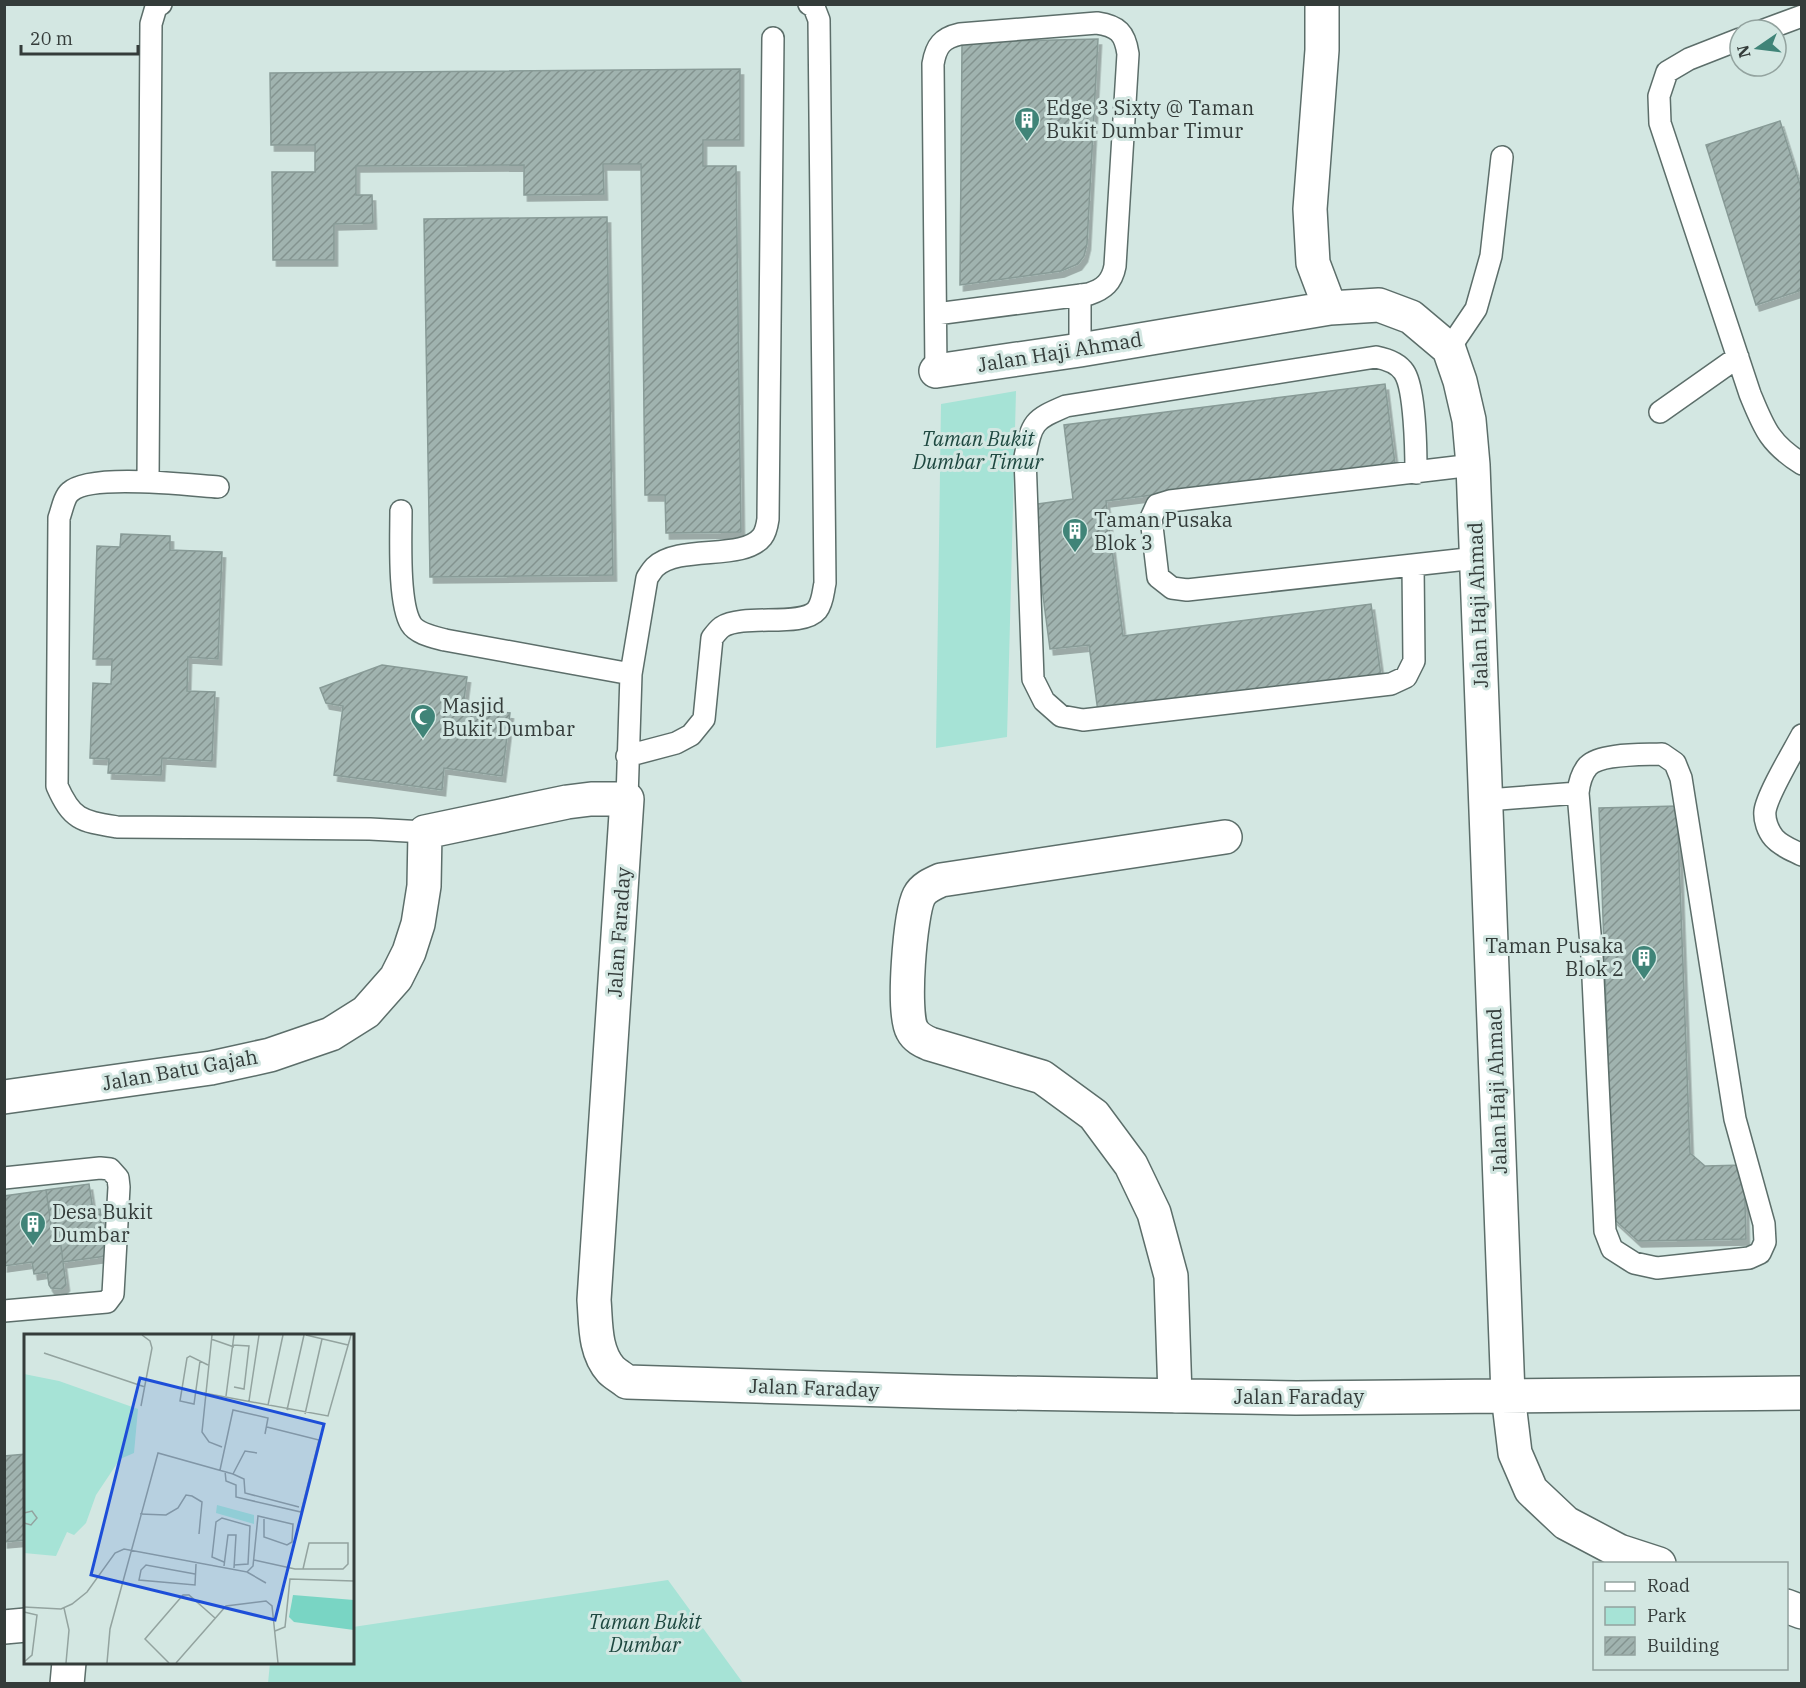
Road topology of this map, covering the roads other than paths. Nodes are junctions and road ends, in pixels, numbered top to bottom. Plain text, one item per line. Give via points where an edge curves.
1 (161, 4) edge
2 (809, 4) edge
3 (1322, 4) edge
4 (773, 38) dead end
5 (1728, 44) edge
6 (1502, 157) dead end
7 (1080, 295) junction
8 (1329, 308) junction
9 (936, 314) junction
10 (1449, 349) junction
11 (1080, 350) junction
12 (1738, 357) junction
13 (936, 371) joint
14 (1659, 412) dead end
15 (1802, 464) edge
16 (1473, 465) junction
17 (1416, 473) junction
18 (148, 482) junction
19 (218, 487) dead end
20 (401, 511) dead end
21 (1476, 558) junction
22 (1413, 565) junction
23 (631, 674) junction
24 (1802, 735) edge
25 (627, 756) junction
26 (1578, 793) junction
27 (627, 798) junction
28 (1486, 800) junction
29 (425, 832) junction
30 (1225, 837) dead end
31 (1802, 855) edge
32 (4, 1097) edge
33 (4, 1178) edge
34 (4, 1311) edge
35 (1802, 1393) edge
36 (1508, 1395) junction
37 (1175, 1396) junction
38 (1656, 1562) edge
39 (24, 1625) edge
40 (4, 1627) edge
41 (69, 1664) edge
42 (67, 1683) edge

1 - 18 lane via 156,7 151,24
2 - 25 lane via 819,20 823,599 816,611 804,618 733,622 720,628 712,638 704,719 691,735 676,743
3 - 8 street via 1310,208 1313,263
4 - 23 lane via 766,530 752,545 684,555 654,567 647,578
5 - 12 lane via 1667,72 1659,96 1660,123
6 - 10 lane via 1491,256 1476,309
7 - 9 lane
7 - 9 lane via 1107,285 1115,266 1126,42 1119,31 1097,23 960,34 941,44 933,63
7 - 11 lane
8 - 10 street, Jalan Haji Ahmad via 1378,305 1412,317
8 - 11 street, Jalan Haji Ahmad
9 - 13 lane
10 - 16 street, Jalan Haji Ahmad via 1469,420
11 - 13 street, Jalan Haji Ahmad
12 - 14 lane
12 - 15 lane via 1765,429 1782,452
16 - 17 lane
16 - 21 street, Jalan Haji Ahmad
17 - 22 lane via 1170,501 1156,505 1150,519 1158,577 1172,588 1187,590
17 - 22 lane via 1410,385 1403,370 1376,357 1066,406 1042,416 1030,431 1025,457 1033,679 1044,701 1061,716 1083,720 1391,684 1406,677 1414,661
18 - 19 lane
18 - 29 lane via 81,485 68,493 59,518 57,786 66,805 80,818 117,827
20 - 23 lane via 402,576 405,607 412,626 445,640
21 - 22 lane
21 - 28 street, Jalan Haji Ahmad
23 - 25 lane
24 - 31 lane via 1765,811 1766,825 1773,837
25 - 27 lane
26 - 26 lane via 1588,766 1606,758 1662,754 1675,763 1681,778 1735,1119 1764,1224 1765,1242 1760,1253 1749,1258 1657,1268 1634,1263 1612,1248 1605,1232 1592,957
26 - 28 lane
27 - 29 street via 567,802
27 - 37 street, Jalan Faraday via 594,1300 600,1351 611,1370 627,1382
28 - 36 street, Jalan Haji Ahmad
29 - 32 street, Jalan Batu Gajah via 424,886 409,951 396,978 366,1012 349,1023 331,1034 221,1066
30 - 37 street via 941,880 919,896 906,984 908,1018 919,1039 1042,1077 1094,1115 1131,1165 1154,1213 1171,1276
33 - 34 lane via 100,1168 110,1169 118,1178 119,1187 112,1294 107,1302
35 - 36 street, Jalan Faraday
36 - 37 street, Jalan Faraday
36 - 38 street, Jalan Haji Ahmad via 1515,1453 1531,1490 1566,1523 1619,1551
39 - 40 street
41 - 42 street

